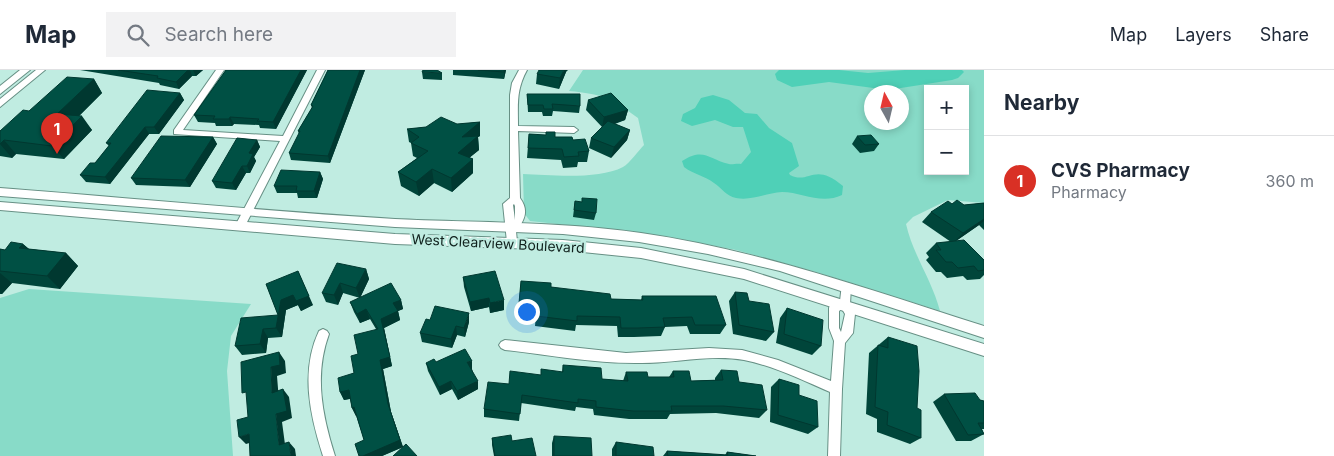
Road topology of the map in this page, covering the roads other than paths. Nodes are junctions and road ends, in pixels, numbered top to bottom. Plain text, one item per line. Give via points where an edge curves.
1 (26, 70) edge
2 (40, 70) edge
3 (220, 70) edge
4 (321, 70) edge
5 (522, 70) edge
6 (14, 80) junction
7 (25, 82) junction
8 (0, 91) edge
9 (0, 104) edge
10 (514, 128) junction
11 (574, 130) dead end
12 (286, 138) junction
13 (0, 192) edge
14 (0, 206) edge
15 (248, 212) junction
16 (240, 226) junction
17 (513, 228) junction
18 (512, 242) junction
19 (846, 287) junction
20 (845, 304) junction
21 (984, 332) edge
22 (323, 334) dead end
23 (505, 345) dead end
24 (984, 350) edge
25 (836, 389) junction
26 (330, 456) edge
27 (834, 456) edge

1 - 6 street
2 - 7 street
3 - 12 street via 178,132
4 - 12 street
5 - 10 street via 516,83
6 - 7 street
6 - 8 street
7 - 9 street
10 - 11 street
10 - 17 street via 515,199 520,205 520,220
12 - 15 street
13 - 15 street, West Clearview Boulevard
14 - 16 street, West Clearview Boulevard
15 - 16 street
15 - 17 street, West Clearview Boulevard
16 - 18 street, West Clearview Boulevard via 395,239
17 - 18 street
17 - 19 street, West Clearview Boulevard via 639,237 708,249 780,266
18 - 20 street, West Clearview Boulevard via 640,253 713,266
19 - 20 street
19 - 21 street, West Clearview Boulevard
20 - 24 street, West Clearview Boulevard
20 - 25 street via 850,314 847,333 840,341
22 - 26 street via 313,366 316,400
23 - 25 street via 626,358 722,353 742,355 758,358
25 - 27 street

